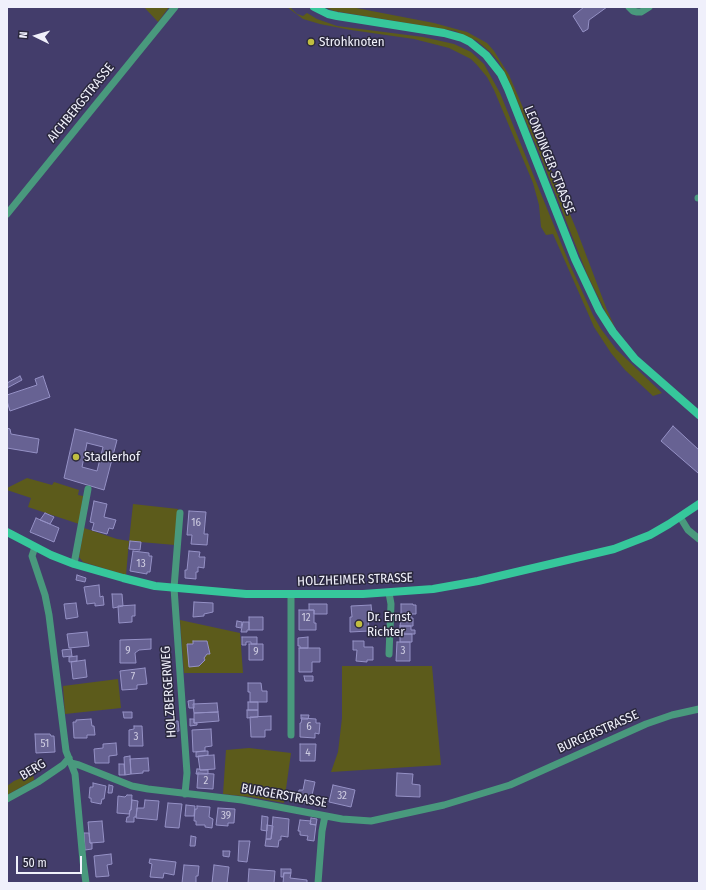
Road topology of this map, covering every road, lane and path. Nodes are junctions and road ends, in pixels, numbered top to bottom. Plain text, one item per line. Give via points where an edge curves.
1 (175, 7) edge
2 (314, 7) edge
3 (629, 7) edge
4 (649, 7) edge
5 (7, 214) edge
6 (699, 415) edge
7 (88, 489) dead end
8 (699, 504) edge
9 (180, 514) dead end
10 (680, 517) junction
11 (7, 532) edge
12 (699, 539) edge
13 (35, 547) junction
14 (74, 564) junction
15 (174, 588) junction
16 (390, 593) junction
17 (290, 595) junction
18 (389, 654) dead end
19 (699, 709) edge
20 (291, 735) dead end
21 (70, 760) junction
22 (185, 794) junction
23 (7, 799) edge
24 (325, 816) junction
25 (86, 883) edge
26 (318, 883) edge

1 - 5 street, AICHBERGSTRASSE
2 - 6 street, LEONDINGER STRASSE via 337,16 462,38 486,55 501,74 508,89 575,259 599,310 635,358
3 - 4 street via 633,11 641,12
7 - 14 street
8 - 10 street, HOLZHEIMER STRASSE
9 - 15 street, HOLZBERGERWEG
10 - 12 street via 688,530
10 - 16 street, HOLZHEIMER STRASSE via 650,534 614,549 478,581
11 - 13 street, HOLZHEIMER STRASSE
13 - 14 street, HOLZHEIMER STRASSE
13 - 21 street via 32,556 49,615 64,740
14 - 15 street, HOLZHEIMER STRASSE via 140,583
15 - 17 street, HOLZHEIMER STRASSE
15 - 22 street, HOLZBERGERWEG via 187,773
16 - 17 street, HOLZHEIMER STRASSE
16 - 18 street
17 - 20 street
19 - 24 street, BURGERSTRASSE via 646,724 510,785 444,805 371,821
21 - 22 street, BURGERSTRASSE via 132,786
21 - 23 street, BERG
21 - 25 street via 75,774
22 - 24 street, BURGERSTRASSE via 259,802
24 - 26 street

